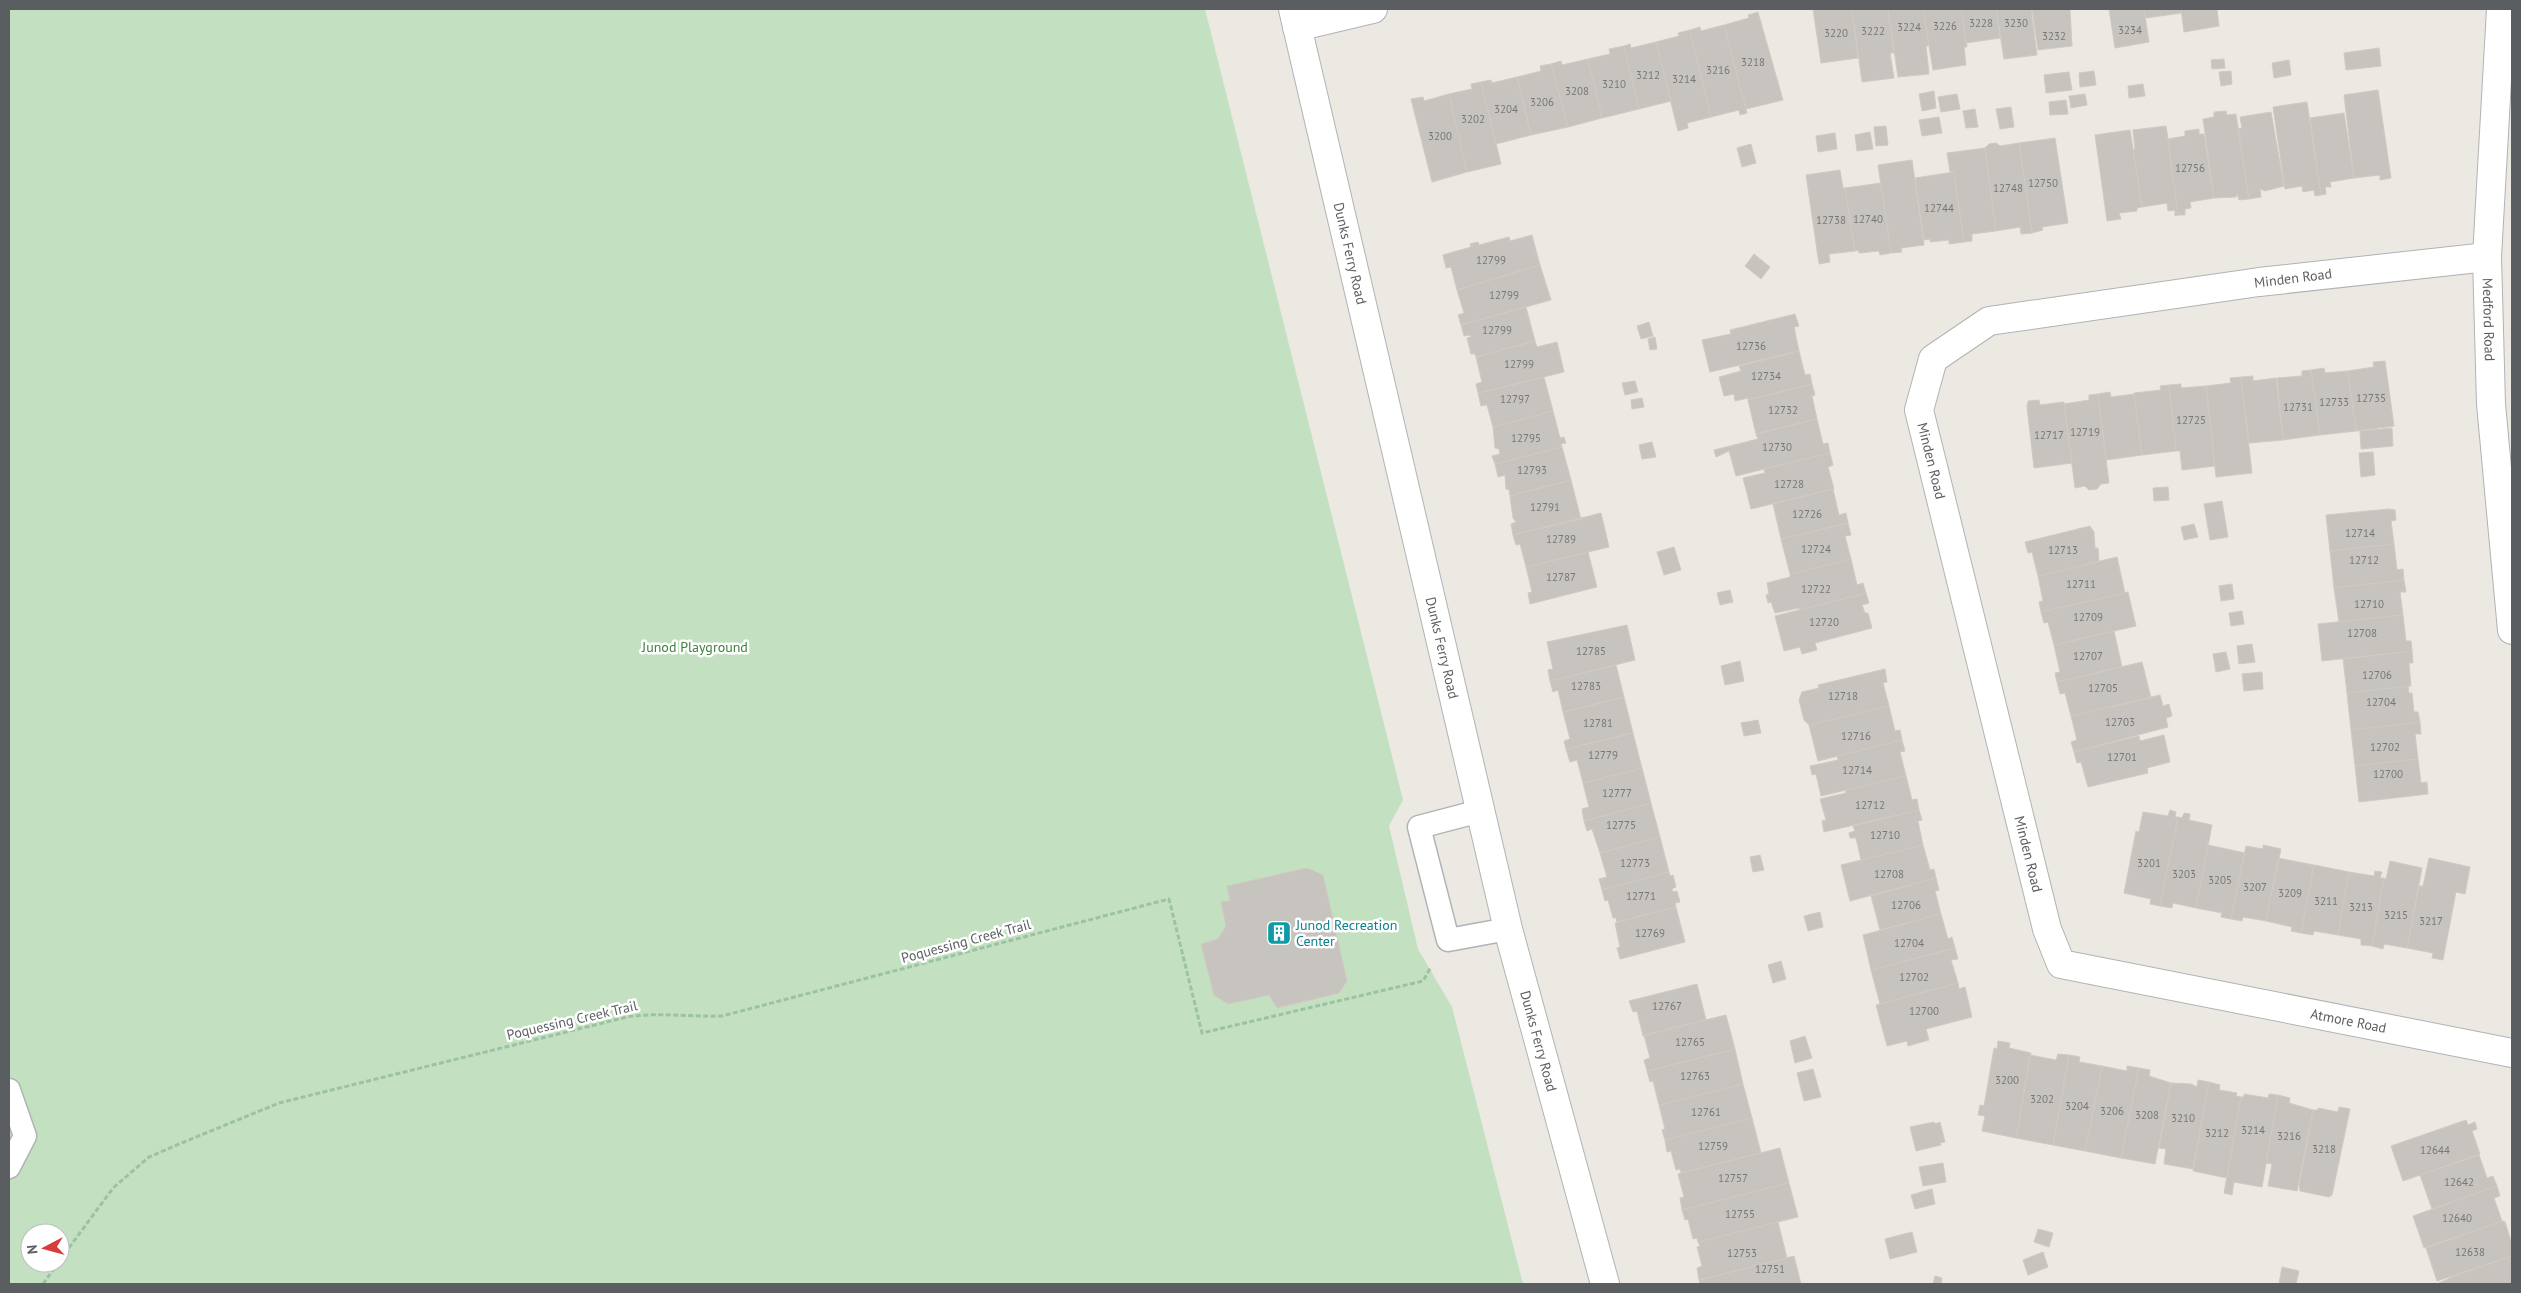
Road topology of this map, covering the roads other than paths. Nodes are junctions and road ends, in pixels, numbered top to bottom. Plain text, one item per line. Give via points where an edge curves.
1 (1373, 9) edge
2 (2501, 9) edge
3 (1295, 18) edge
4 (2487, 257) junction
5 (2512, 630) edge
6 (1480, 811) junction
7 (1508, 929) junction
8 (2184, 989) joint
9 (2512, 1053) edge
10 (9, 1090) edge
11 (9, 1167) edge
12 (1605, 1284) edge

1 - 3 street
2 - 4 street, Medford Road
3 - 6 street, Dunks Ferry Road
4 - 5 street, Medford Road via 2491,404
4 - 8 street, Minden Road via 2259,282 1988,321 1933,359 1919,410 2046,929 2061,964
6 - 7 street, Dunks Ferry Road
6 - 7 lane via 1419,827 1448,940
7 - 12 street, Dunks Ferry Road
8 - 9 street, Atmore Road
10 - 11 lane via 25,1136

